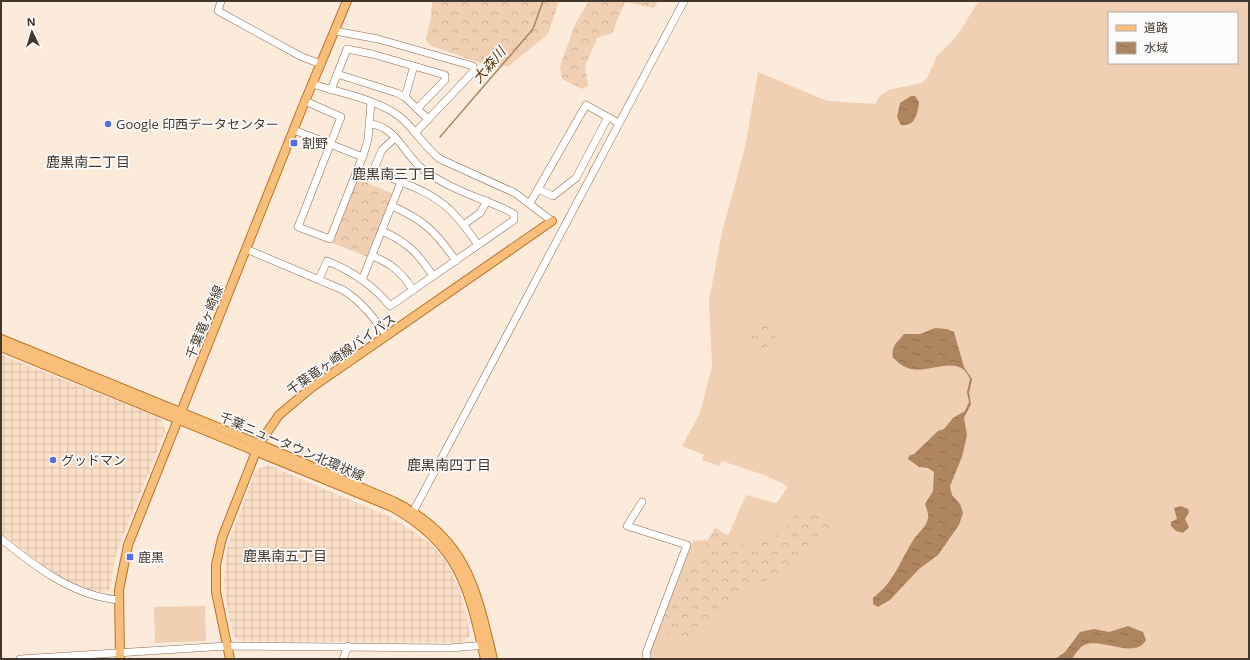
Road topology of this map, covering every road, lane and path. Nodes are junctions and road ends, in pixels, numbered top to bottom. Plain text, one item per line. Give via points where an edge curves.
1 (221, 1) edge
2 (347, 1) edge
3 (684, 1) edge
4 (335, 31) junction
5 (321, 64) junction
6 (414, 66) junction
7 (337, 74) junction
8 (313, 84) junction
9 (331, 90) junction
10 (405, 97) junction
11 (305, 101) junction
12 (371, 102) junction
13 (417, 109) junction
14 (608, 117) junction
15 (428, 119) junction
16 (619, 123) junction
17 (369, 124) junction
18 (294, 130) junction
19 (415, 134) junction
20 (395, 138) junction
21 (331, 144) junction
22 (362, 157) junction
23 (401, 182) junction
24 (538, 189) junction
25 (487, 201) junction
26 (530, 203) junction
27 (392, 206) junction
28 (552, 221) joint
29 (463, 225) junction
30 (382, 231) junction
31 (478, 245) junction
32 (246, 249) junction
33 (372, 256) junction
34 (456, 261) junction
35 (433, 276) junction
36 (319, 279) junction
37 (362, 280) junction
38 (413, 290) junction
39 (387, 336) junction
40 (1, 339) edge
41 (1, 347) edge
42 (179, 415) junction
43 (257, 447) junction
44 (642, 502) dead end
45 (413, 512) junction
46 (1, 540) edge
47 (119, 600) junction
48 (486, 645) junction
49 (227, 646) junction
50 (348, 646) junction
51 (120, 656) edge
52 (20, 659) edge
53 (230, 659) edge
54 (343, 659) edge
55 (485, 659) edge
56 (493, 659) edge
57 (647, 659) edge

1 - 5 street via 218,11 302,57
2 - 4 main road, 千葉竜ヶ崎線
3 - 16 street
4 - 5 main road, 千葉竜ヶ崎線
4 - 15 street via 378,39 473,66 474,72
5 - 8 main road, 千葉竜ヶ崎線
6 - 7 street via 347,49
6 - 10 street
6 - 13 street via 445,75 445,80
7 - 9 street
7 - 10 street
8 - 9 street
8 - 11 main road, 千葉竜ヶ崎線
9 - 12 street
10 - 13 street
11 - 18 main road, 千葉竜ヶ崎線
11 - 21 street via 341,117
12 - 17 street
12 - 19 street via 392,111 404,120
13 - 15 street
14 - 16 street
14 - 24 street via 576,178 553,196
14 - 24 street via 586,105
15 - 19 street
16 - 45 street
17 - 20 street via 384,126
17 - 22 street via 368,139
18 - 21 street
18 - 32 main road, 千葉竜ヶ崎線
19 - 26 street via 430,151 447,163 503,187
20 - 23 street via 382,150 373,171
20 - 25 street via 420,166 435,177
21 - 22 street
21 - 22 street via 298,227 330,239
23 - 27 street
23 - 29 street via 436,199
24 - 26 street
25 - 29 street via 480,213
25 - 31 street via 514,214 514,220
26 - 28 street
27 - 30 street
27 - 34 street via 429,227
28 - 39 main road, 千葉竜ヶ崎線バイパス
29 - 31 street
30 - 33 street
30 - 35 street via 398,238 412,249
31 - 34 street
32 - 36 street
32 - 42 main road, 千葉竜ヶ崎線
33 - 37 street
33 - 38 street via 396,269
34 - 35 street
35 - 38 street
36 - 37 street via 327,261
36 - 39 street via 356,299 370,312
37 - 38 street via 390,306
39 - 43 main road, 千葉竜ヶ崎線バイパス via 293,402 273,422
40 - 42 main road, 千葉ニュータウン北環状線
41 - 42 main road, 千葉ニュータウン北環状線
42 - 43 main road, 千葉ニュータウン北環状線
42 - 47 main road, 千葉竜ヶ崎線 via 128,545 121,575
43 - 45 main road, 千葉ニュータウン北環状線 via 394,501
43 - 48 main road, 千葉ニュータウン北環状線 via 392,507 422,526 440,543 458,567
43 - 49 main road, 千葉竜ヶ崎線バイパス via 227,524 216,565 216,598
44 - 57 street via 627,526 687,545 646,653
45 - 48 main road, 千葉ニュータウン北環状線 via 442,536 462,562 476,589
46 - 47 street via 70,587
47 - 51 main road, 千葉竜ヶ崎線
48 - 50 street via 449,648
48 - 55 main road, 千葉ニュータウン北環状線
48 - 56 main road, 千葉ニュータウン北環状線
49 - 50 street
49 - 51 street
49 - 53 main road, 千葉竜ヶ崎線バイパス
50 - 54 street
51 - 52 street

